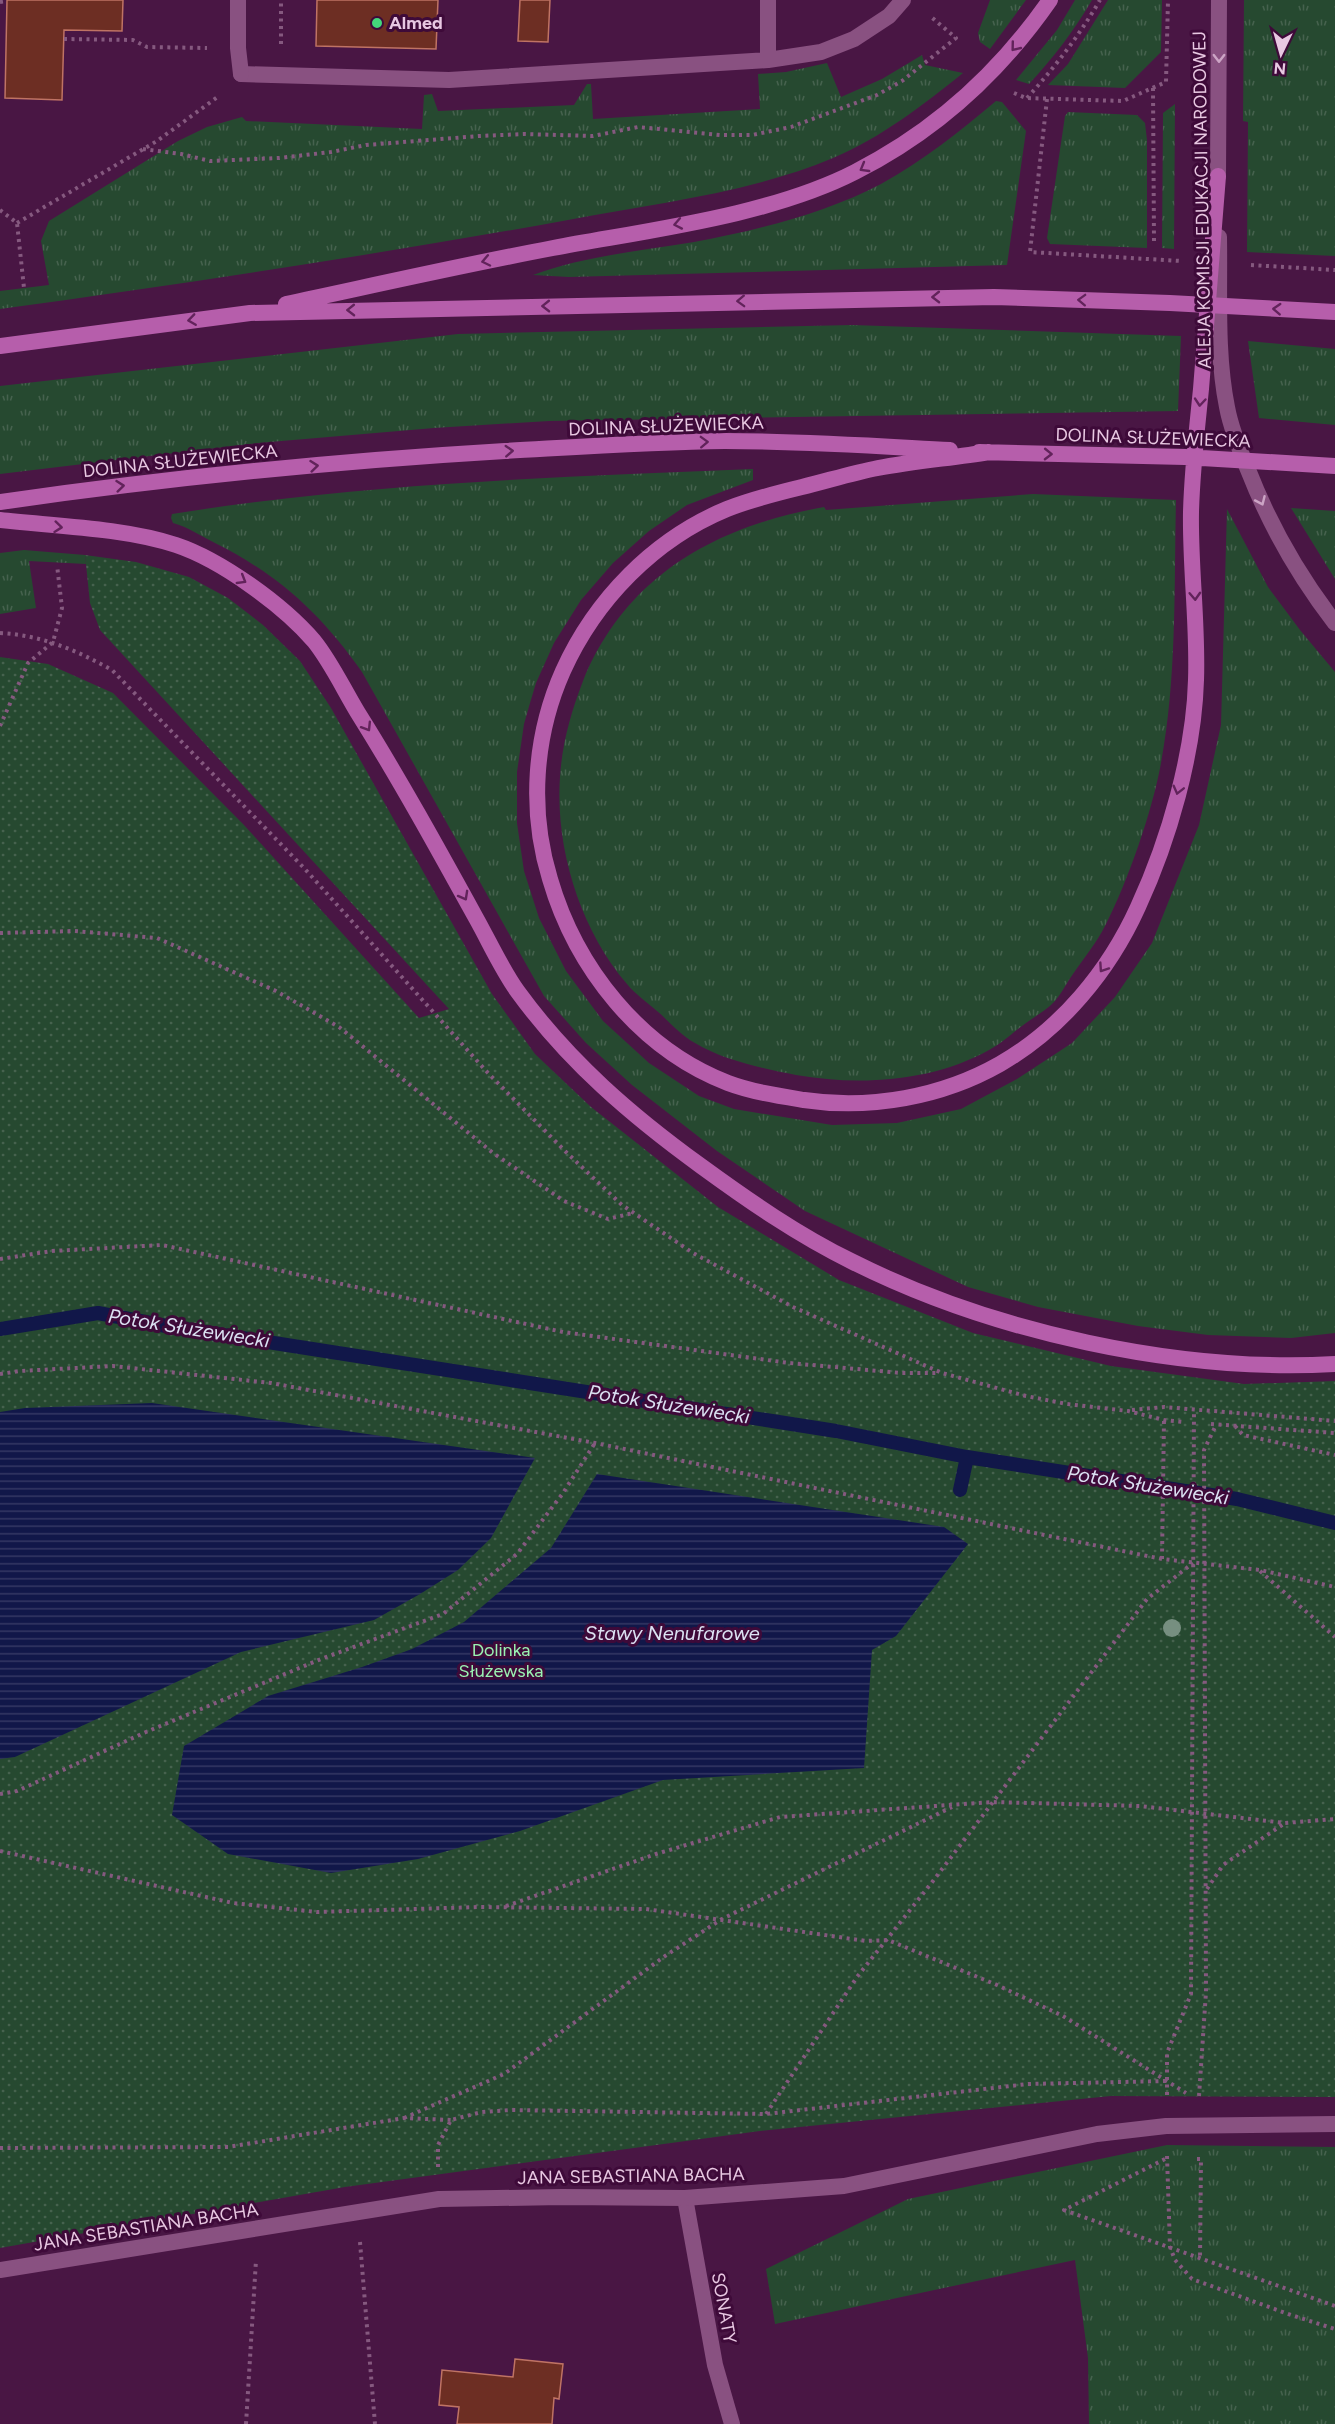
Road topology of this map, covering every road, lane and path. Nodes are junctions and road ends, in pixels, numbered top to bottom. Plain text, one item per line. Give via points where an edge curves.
1 (238, 0) edge
2 (281, 0) edge
3 (768, 0) edge
4 (903, 0) edge
5 (1050, 0) edge
6 (1100, 0) edge
7 (1168, 0) edge
8 (1219, 0) edge
9 (0, 2) edge
10 (7, 2) dead end
11 (929, 15) dead end
12 (64, 39) dead end
13 (216, 48) dead end
14 (281, 51) dead end
15 (768, 60) junction
16 (240, 74) junction
17 (1153, 88) junction
18 (1006, 89) dead end
19 (1026, 98) junction
20 (1047, 99) junction
21 (143, 149) junction
22 (1218, 176) junction
23 (0, 210) edge
24 (17, 224) junction
25 (1154, 241) dead end
26 (1030, 252) dead end
27 (24, 288) dead end
28 (250, 312) junction
29 (1335, 312) edge
30 (0, 345) edge
31 (989, 452) junction
32 (1335, 466) edge
33 (0, 502) edge
34 (0, 520) edge
35 (57, 564) dead end
36 (1335, 623) edge
37 (0, 726) edge
38 (0, 933) edge
39 (633, 1213) dead end
40 (0, 1259) edge
41 (1335, 1364) edge
42 (942, 1372) dead end
43 (0, 1374) edge
44 (1194, 1410) junction
45 (1164, 1420) junction
46 (1335, 1421) edge
47 (1182, 1422) dead end
48 (1235, 1426) junction
49 (1335, 1433) edge
50 (595, 1443) junction
51 (1335, 1455) edge
52 (1162, 1559) junction
53 (1193, 1562) junction
54 (1204, 1563) junction
55 (1260, 1570) junction
56 (1335, 1587) edge
57 (1335, 1637) edge
58 (0, 1794) edge
59 (992, 1802) junction
60 (953, 1806) junction
61 (1192, 1811) junction
62 (1206, 1813) junction
63 (1335, 1819) edge
64 (1285, 1822) junction
65 (0, 1851) edge
66 (1206, 1889) junction
67 (501, 1907) junction
68 (722, 1919) junction
69 (888, 1940) junction
70 (1167, 2081) junction
71 (1167, 2103) dead end
72 (766, 2114) junction
73 (404, 2118) junction
74 (451, 2120) junction
75 (1335, 2124) edge
76 (0, 2148) edge
77 (1167, 2158) junction
78 (1179, 2159) dead end
79 (1190, 2159) dead end
80 (438, 2167) dead end
81 (685, 2198) junction
82 (359, 2237) dead end
83 (1170, 2247) junction
84 (257, 2254) dead end
85 (1200, 2258) junction
86 (0, 2270) edge
87 (1335, 2306) edge
88 (1335, 2328) edge
89 (246, 2424) edge
90 (375, 2424) edge
91 (732, 2424) edge

1 - 16 street
2 - 14 path
3 - 15 street
4 - 15 street via 890,16 854,39 821,52
5 -> 28 main road via 1011,52 952,108 891,152 816,189 725,215
6 - 19 path via 1056,66
7 - 17 path via 1166,82
8 -> 22 street, ALEJA KOMISJI EDUKACJI NARODOWEJ
9 - 10 path
11 - 21 path via 956,38 924,65 877,95 772,132 720,135 638,127 593,136 479,136 366,145 279,158 210,161
12 - 13 path via 133,40 147,47
15 - 16 street via 449,80
16 - 21 path via 214,103
17 - 20 path via 1123,101
17 - 25 path
18 - 19 path
19 - 20 path
20 - 26 path
21 - 24 path
22 -> 31 main road via 1191,512 1196,628 1192,727 1172,814 1155,865 1120,942 1098,976 1055,1024 1001,1063 962,1082 909,1097 850,1104 733,1086 688,1064 639,1026 589,967 567,927 541,845 536,793 543,737 556,686 577,642 615,588 682,532 726,510 778,493 875,468
22 -> 36 street, ALEJA KOMISJI EDUKACJI NARODOWEJ via 1221,351 1227,407 1248,471 1283,548
23 - 24 path
24 - 27 path
29 -> 28 main road via 994,297
28 -> 30 main road
31 -> 32 main road, DOLINA SŁUŻEWIECKA
33 -> 31 main road, DOLINA SŁUŻEWIECKA via 340,464 549,448 724,441
34 -> 41 main road via 139,536 179,546 250,585 275,604 315,642 397,776 515,988 555,1040 592,1079 665,1140 800,1233 929,1296 971,1312 1054,1334 1241,1365
35 - 37 path via 62,608 53,642 28,663
38 - 39 path via 74,931 157,938 243,976 339,1027 493,1153 564,1201 608,1219
40 - 42 path via 52,1251 162,1245 563,1332 789,1363 902,1373
43 - 50 path via 113,1366 174,1371 271,1383
44 - 45 path via 1164,1407 1128,1411
44 - 46 path
44 - 53 path
45 - 47 path
45 - 52 path
48 - 49 path
48 - 51 path via 1243,1435
48 - 54 path via 1213,1424 1204,1450
50 - 52 path
50 - 58 path via 517,1554 443,1614 321,1659 17,1791
52 - 53 path
53 - 54 path
53 - 59 path via 1147,1599
53 - 61 path
54 - 55 path
54 - 62 path
55 - 56 path
55 - 57 path
59 - 60 path
59 - 61 path
59 - 69 path
60 - 67 path via 780,1817
60 - 68 path
61 - 62 path
61 - 70 path via 1191,1994 1167,2053
62 - 64 path
62 - 66 path
63 - 64 path
64 - 66 path via 1223,1865
65 - 67 path via 233,1903 316,1912
66 - 70 path via 1206,1992 1199,2101
67 - 68 path via 646,1909
68 - 69 path via 866,1941
68 - 73 path via 504,2074
69 - 70 path via 1063,2016
69 - 72 path via 857,1977
70 - 71 path
70 - 72 path via 1028,2084
72 - 74 path via 510,2110
73 - 74 path
73 - 76 path via 228,2147
74 - 80 path via 438,2145
75 - 81 street, JANA SEBASTIANA BACHA via 1166,2126 1097,2134 844,2186
77 - 78 path
77 - 83 path
77 - 83 path via 1064,2210
79 - 85 path via 1201,2159
81 - 86 street, JANA SEBASTIANA BACHA via 438,2199
81 - 91 street, SONATY via 715,2365
82 - 90 path
83 - 85 path
83 - 88 path via 1175,2260 1192,2279
84 - 89 path
85 - 87 path

